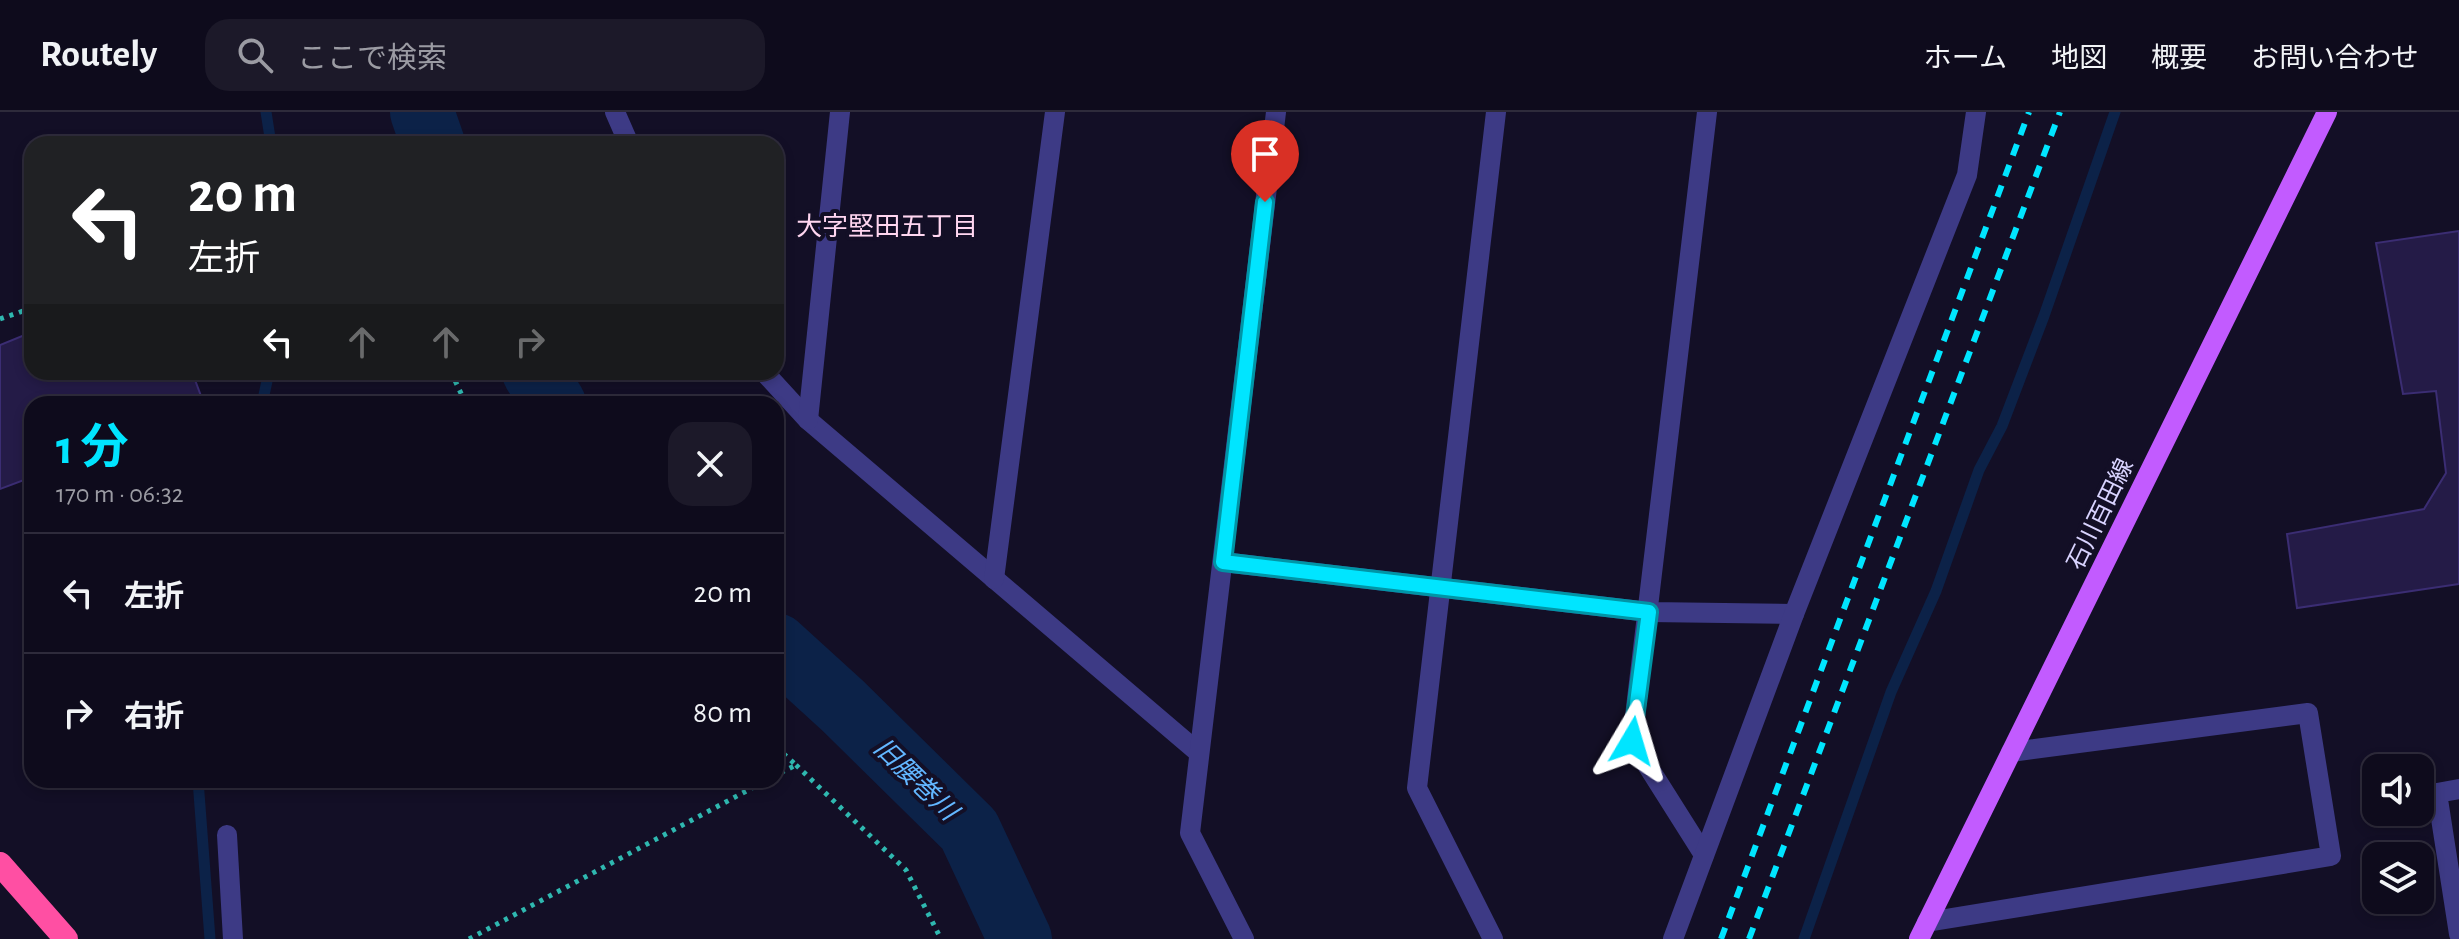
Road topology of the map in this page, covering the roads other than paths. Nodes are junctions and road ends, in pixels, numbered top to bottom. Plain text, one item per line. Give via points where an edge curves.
1 (615, 112) edge
2 (840, 112) edge
3 (1055, 112) edge
4 (1276, 112) edge
5 (1496, 112) edge
6 (1707, 112) edge
7 (1976, 112) edge
8 (2327, 112) edge
9 (626, 136) edge
10 (771, 380) edge
11 (808, 420) junction
12 (1223, 562) junction
13 (994, 579) junction
14 (1441, 587) junction
15 (1649, 612) junction
16 (1794, 614) junction
17 (2011, 752) junction
18 (1199, 753) junction
19 (2459, 789) edge
20 (227, 835) dead end
21 (1704, 855) junction
22 (0, 864) edge
23 (1923, 931) edge
24 (2459, 934) edge
25 (66, 939) edge
26 (233, 939) edge
27 (1244, 939) edge
28 (1493, 939) edge
29 (1673, 939) edge

1 - 9 street
2 - 11 street
3 - 13 street
4 - 12 street
5 - 14 street
6 - 15 street
7 - 16 street via 1967,175
8 - 17 main road, 石川百田線
10 - 11 street
11 - 13 street
12 - 14 street
12 - 18 street
13 - 18 street
14 - 15 street
14 - 28 street via 1417,788
15 - 16 street
15 - 21 street via 1632,741
16 - 21 street
17 - 23 main road, 石川百田線
17 - 23 street via 2308,713 2331,856
18 - 27 street via 1190,833
19 - 24 street via 2437,793
20 - 26 street
21 - 29 street
22 - 25 highway

